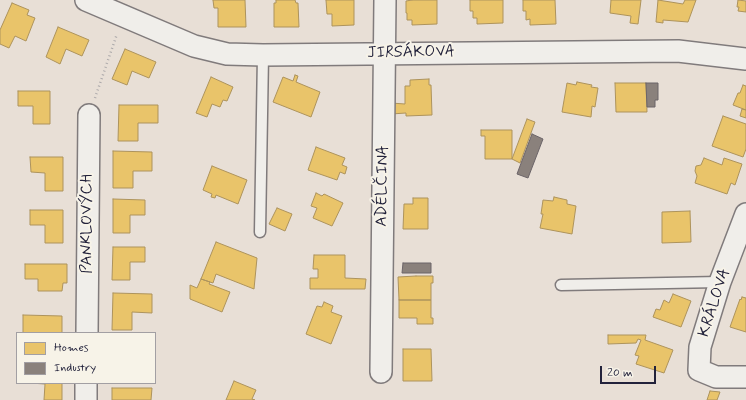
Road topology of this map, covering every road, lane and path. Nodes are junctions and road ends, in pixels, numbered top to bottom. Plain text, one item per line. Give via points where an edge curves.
1 (86, 0) edge
2 (385, 0) edge
3 (123, 16) junction
4 (384, 54) junction
5 (263, 55) junction
6 (746, 59) edge
7 (89, 115) joint
8 (746, 214) edge
9 (260, 232) dead end
10 (720, 282) junction
11 (561, 285) dead end
12 (87, 332) edge
13 (381, 372) dead end
14 (746, 377) edge
15 (86, 384) edge
16 (86, 400) edge

1 - 3 street, JIRSÁKOVA
2 - 4 street, ADÉLČINA
3 - 5 street, JIRSÁKOVA via 194,46 227,54
3 - 7 path
4 - 5 street, JIRSÁKOVA
4 - 6 street, JIRSÁKOVA via 678,51
4 - 13 street, ADÉLČINA
5 - 9 lane
7 - 12 street, PANKLOVÝCH
8 - 10 street, KRÁLOVA
10 - 11 lane
10 - 14 street, KRÁLOVA via 700,347 698,370 716,377
15 - 16 street

